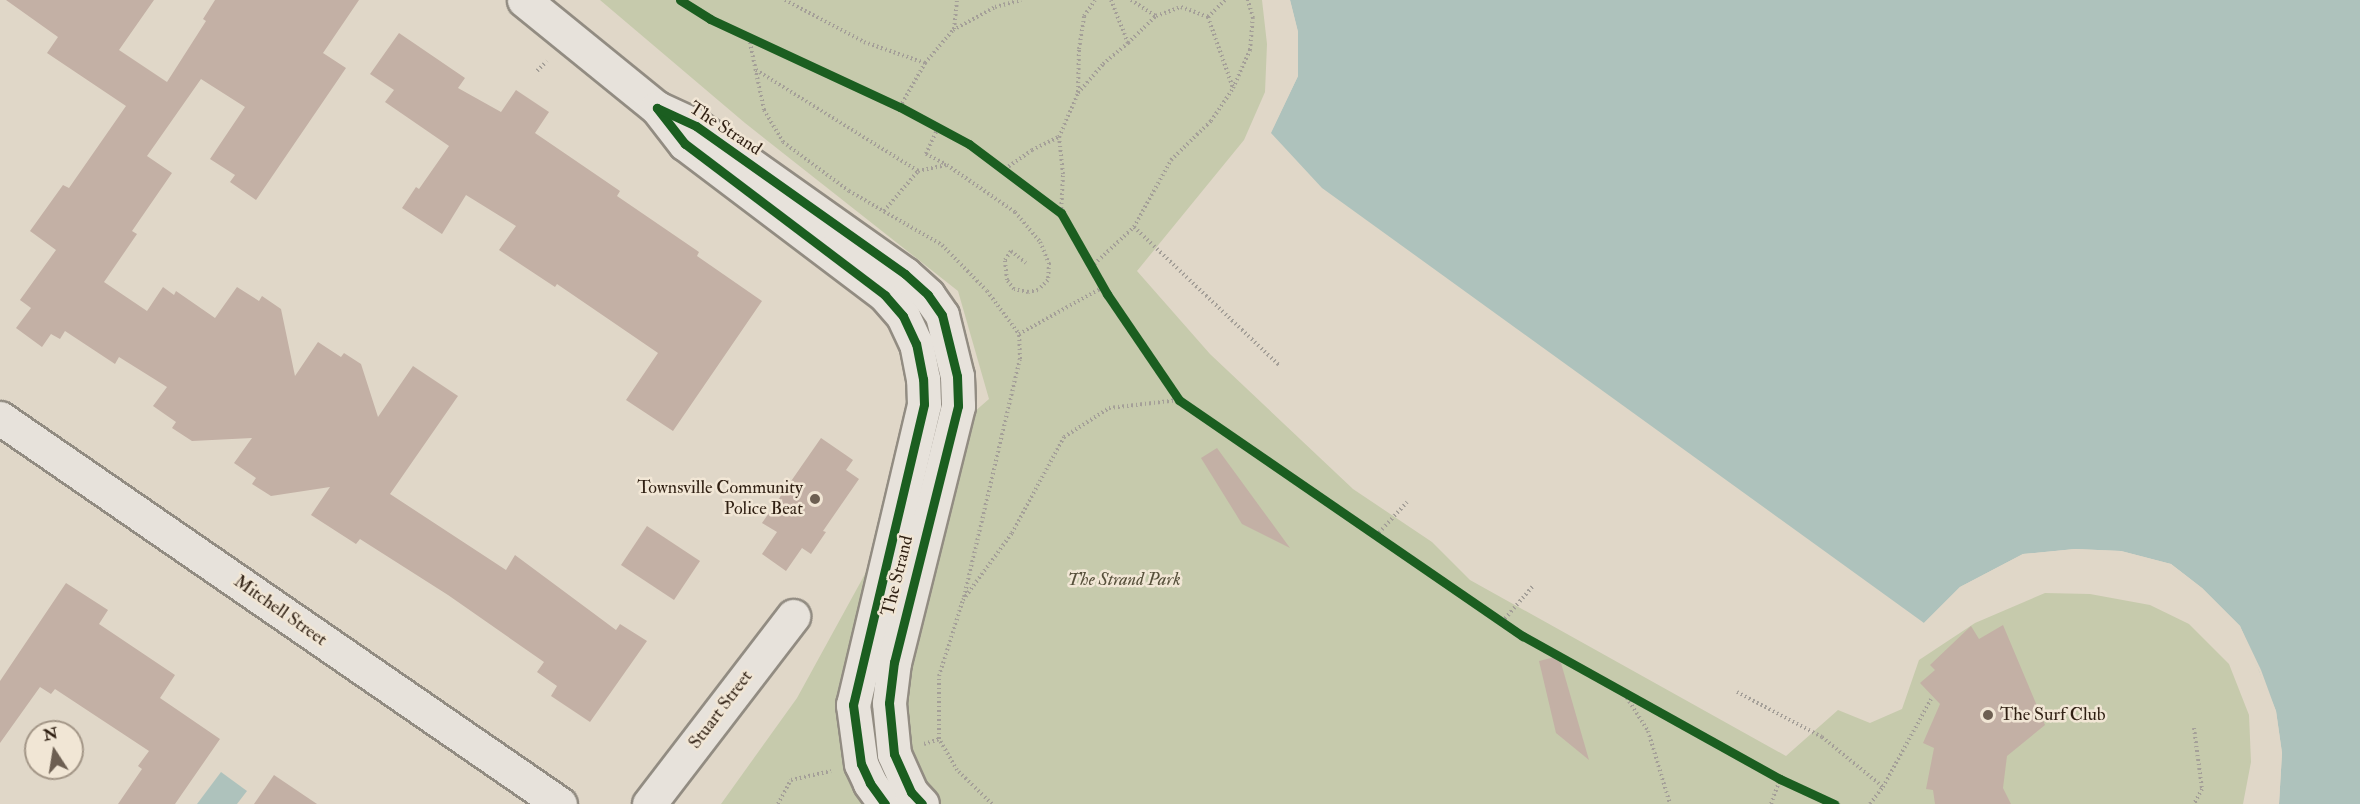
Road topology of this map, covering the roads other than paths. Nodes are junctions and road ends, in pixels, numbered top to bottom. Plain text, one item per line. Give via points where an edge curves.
1 (524, 0) edge
2 (657, 108) junction
3 (0, 418) edge
4 (793, 616) dead end
5 (560, 804) edge
6 (650, 804) edge
7 (885, 804) edge
8 (922, 804) edge

1 - 2 street, The Strand
2 - 7 street, The Strand via 685,144 885,295 903,316 916,344 924,404 853,705 861,764
2 - 8 street, The Strand via 696,126 905,274 928,295 942,315 957,376 958,406 894,662 889,702 897,763 911,792
3 - 5 street, Mitchell Street
4 - 6 street, Stuart Street

